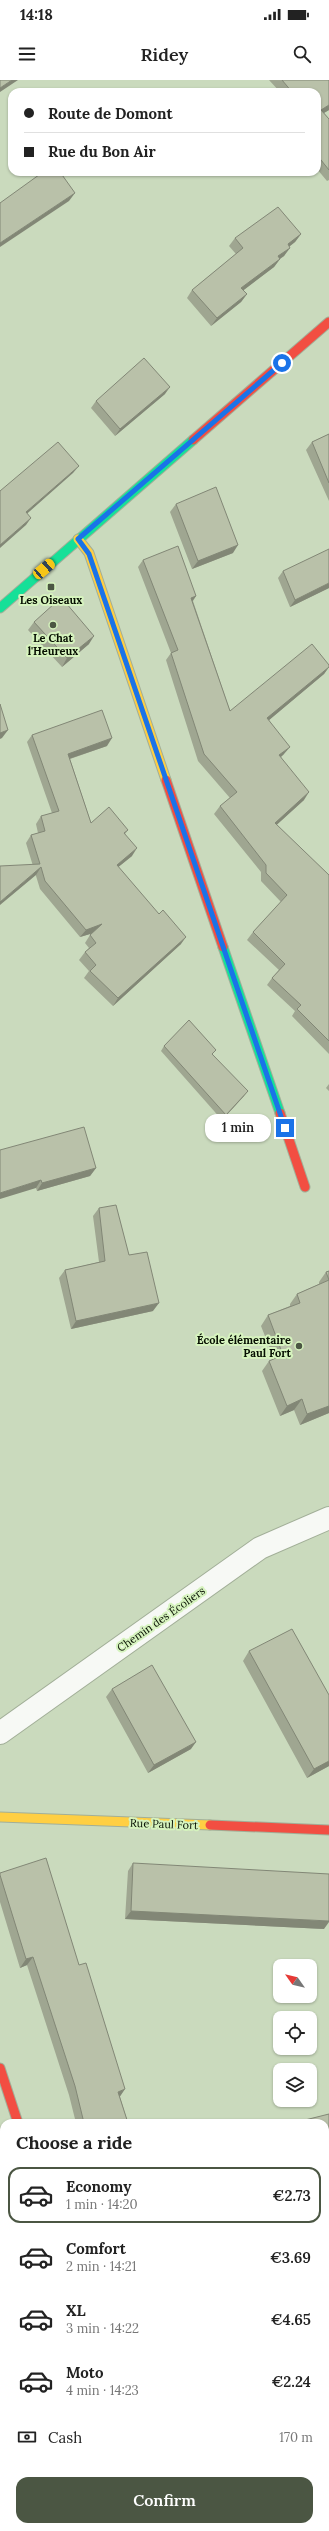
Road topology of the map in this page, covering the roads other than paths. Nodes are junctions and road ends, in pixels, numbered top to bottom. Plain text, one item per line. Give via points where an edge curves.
1 (329, 322) edge
2 (78, 539) junction
3 (0, 608) edge
4 (305, 1187) dead end
5 (329, 1518) edge
6 (0, 1733) edge
7 (0, 1817) edge
8 (329, 1830) edge
9 (0, 2068) edge
10 (17, 2119) edge

1 - 2 street
2 - 3 street
2 - 4 street via 89,554
5 - 6 street, Chemin des Écoliers via 260,1548
7 - 8 street, Rue Paul Fort
9 - 10 street

